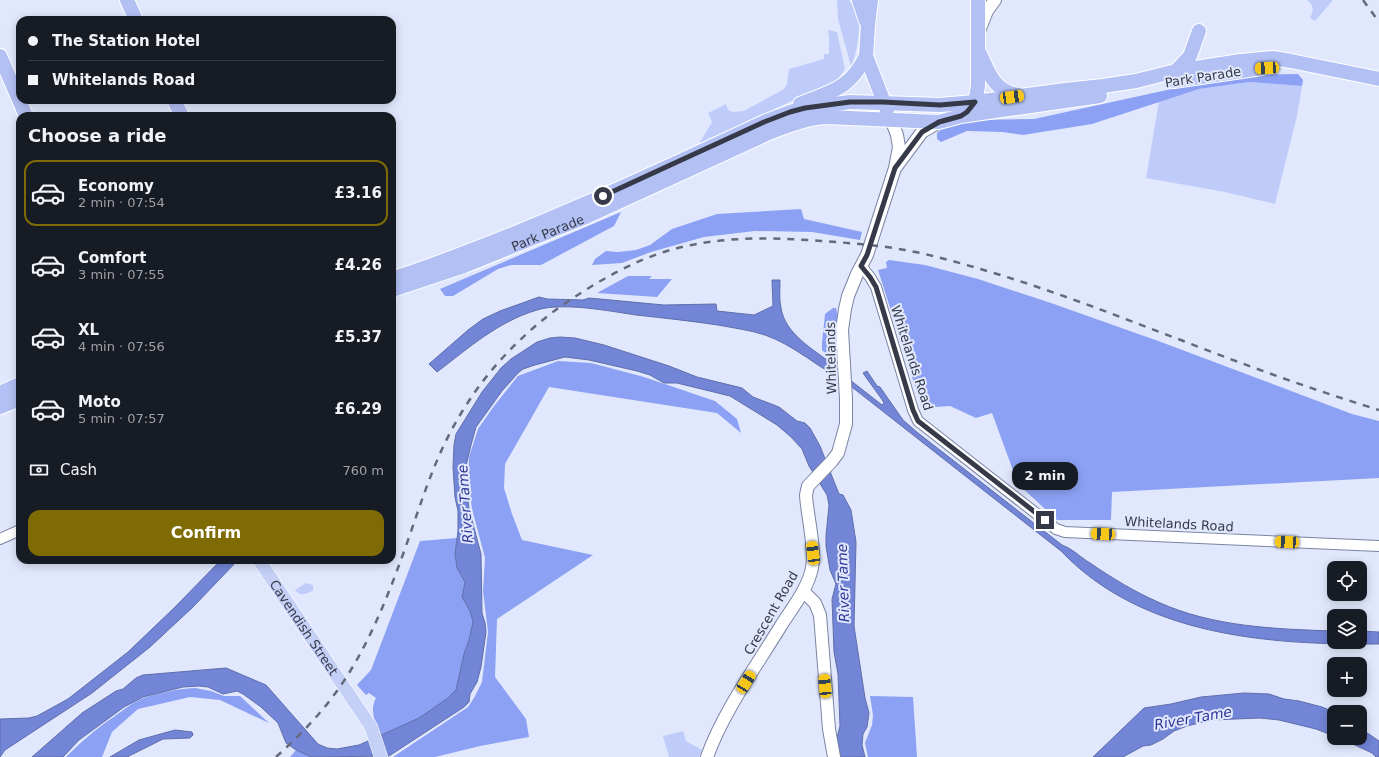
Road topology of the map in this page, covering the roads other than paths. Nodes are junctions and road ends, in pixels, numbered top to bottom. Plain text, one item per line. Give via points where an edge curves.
1 (127, 0) edge
2 (859, 0) edge
3 (871, 0) edge
4 (978, 0) edge
5 (995, 0) edge
6 (134, 16) edge
7 (868, 25) junction
8 (1199, 31) dead end
9 (978, 41) junction
10 (0, 56) edge
11 (866, 56) junction
12 (1310, 65) junction
13 (1176, 71) junction
14 (1379, 79) edge
15 (16, 93) edge
16 (1025, 95) junction
17 (883, 102) junction
18 (975, 102) junction
19 (960, 116) junction
20 (891, 119) junction
21 (764, 122) junction
22 (939, 122) junction
23 (895, 168) junction
24 (861, 266) junction
25 (396, 278) edge
26 (396, 289) edge
27 (16, 386) edge
28 (0, 393) edge
29 (16, 395) edge
30 (0, 401) edge
31 (16, 401) edge
32 (0, 407) edge
33 (806, 495) joint
34 (16, 532) edge
35 (0, 539) edge
36 (1379, 546) edge
37 (263, 564) edge
38 (803, 591) junction
39 (381, 757) edge
40 (707, 757) edge
41 (834, 757) edge

1 - 6 highway
2 - 7 highway
3 - 7 highway
4 - 9 highway
5 - 9 main road via 987,11
7 - 11 highway
8 - 13 highway via 1190,56
9 - 16 highway via 990,75 997,85 1009,93
9 - 18 highway via 978,86
10 - 15 highway
11 - 17 highway
11 - 21 highway via 853,78 845,84
12 - 13 highway, Park Parade via 1273,58
12 - 14 highway
12 - 19 highway, Park Parade via 1256,68 1112,94
13 - 16 highway, Park Parade via 1136,81
16 - 18 highway, Park Parade
17 - 18 highway, Park Parade via 940,105
17 - 19 highway via 888,108 896,111
17 - 20 highway
17 - 21 highway, Park Parade via 850,102 805,108
18 - 19 highway
19 - 22 highway, Park Parade
20 - 22 highway, Park Parade
20 - 23 main road, Whitelands via 899,147
20 - 26 highway, Park Parade via 827,117 793,123 586,217 464,266
21 - 25 highway, Park Parade via 563,214
22 - 23 main road, Whitelands via 922,132
23 - 24 main road, Whitelands via 867,255
24 - 33 main road, Whitelands via 848,296 842,330 846,424 838,453 808,486
24 - 36 street, Whitelands Road via 876,287 918,421 1056,529 1065,532
27 - 28 highway
29 - 30 street
31 - 32 highway
33 - 38 main road, Crescent Road via 813,553 812,568
34 - 35 street
37 - 39 main road, Cavendish Street via 371,727
38 - 40 main road, Crescent Road via 738,695
38 - 41 main road via 815,602 820,615 828,722

